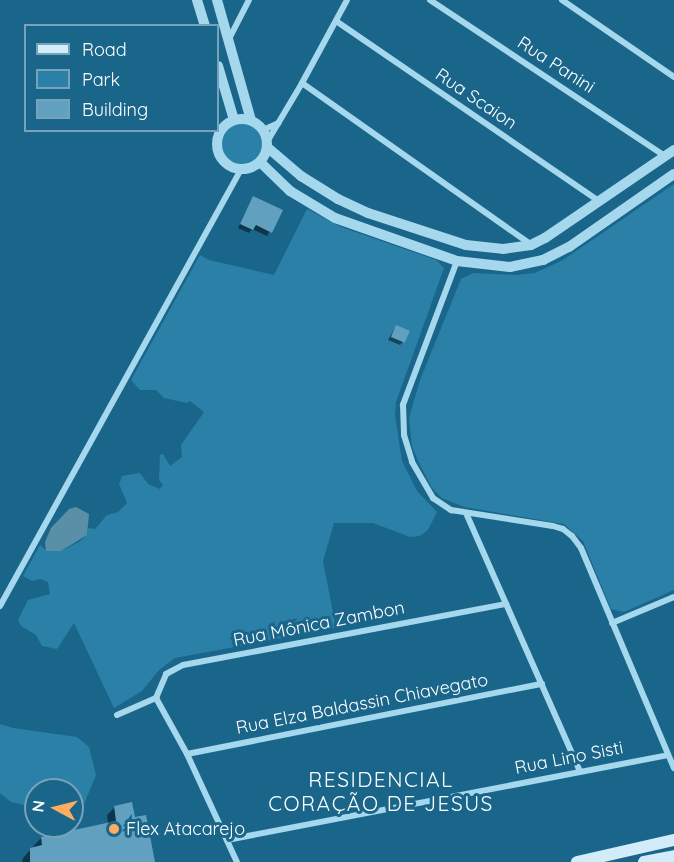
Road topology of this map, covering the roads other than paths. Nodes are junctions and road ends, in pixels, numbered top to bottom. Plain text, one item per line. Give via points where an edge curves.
1 (197, 0) edge
2 (217, 0) edge
3 (249, 0) edge
4 (347, 0) edge
5 (430, 0) edge
6 (562, 0) edge
7 (336, 21) junction
8 (204, 24) edge
9 (228, 40) junction
10 (219, 69) edge
11 (674, 77) edge
12 (302, 83) junction
13 (234, 120) junction
14 (250, 120) junction
15 (280, 123) junction
16 (263, 130) junction
17 (267, 145) junction
18 (669, 153) edge
19 (260, 162) junction
20 (241, 170) junction
21 (674, 174) edge
22 (599, 201) junction
23 (531, 245) junction
24 (458, 261) junction
25 (466, 513) junction
26 (674, 597) edge
27 (506, 604) junction
28 (0, 606) edge
29 (612, 623) junction
30 (542, 684) junction
31 (156, 698) junction
32 (117, 715) dead end
33 (187, 754) junction
34 (668, 754) junction
35 (674, 768) edge
36 (579, 771) junction
37 (227, 840) junction
38 (674, 840) edge
39 (674, 856) edge
40 (237, 862) edge
41 (578, 862) edge
42 (649, 862) edge

1 - 8 street
2 - 9 street
3 - 9 street
4 - 7 street
5 - 18 street, Rua Panini
6 - 11 street
7 - 12 street
7 - 22 street, Rua Scaion
9 - 14 street
10 - 13 street
12 - 15 street
12 - 23 street
13 - 14 street
13 - 20 street via 220,130 217,148 225,163
14 - 16 street
15 - 16 street
15 - 17 street
16 - 17 street
17 - 19 street
17 - 23 street via 301,176 368,213 466,245 503,249
18 - 22 street
19 - 20 street
19 - 24 street via 290,191 335,218
20 - 28 street
21 - 24 street via 569,247 543,260 510,267
22 - 23 street
24 - 25 street via 405,394 402,420 407,450 426,488 441,505
25 - 27 street
25 - 29 street via 563,529 581,548
26 - 29 street
27 - 30 street
27 - 31 street, Rua Mônica Zambon via 183,665 166,674
29 - 34 street
30 - 33 street, Rua Elza Baldassin Chiavegato
30 - 36 street
31 - 32 street
31 - 33 street
33 - 37 street
34 - 35 street
34 - 36 street, Rua Lino Sisti
36 - 37 street, Rua Lino Sisti
37 - 40 street
38 - 41 main road
39 - 42 main road

